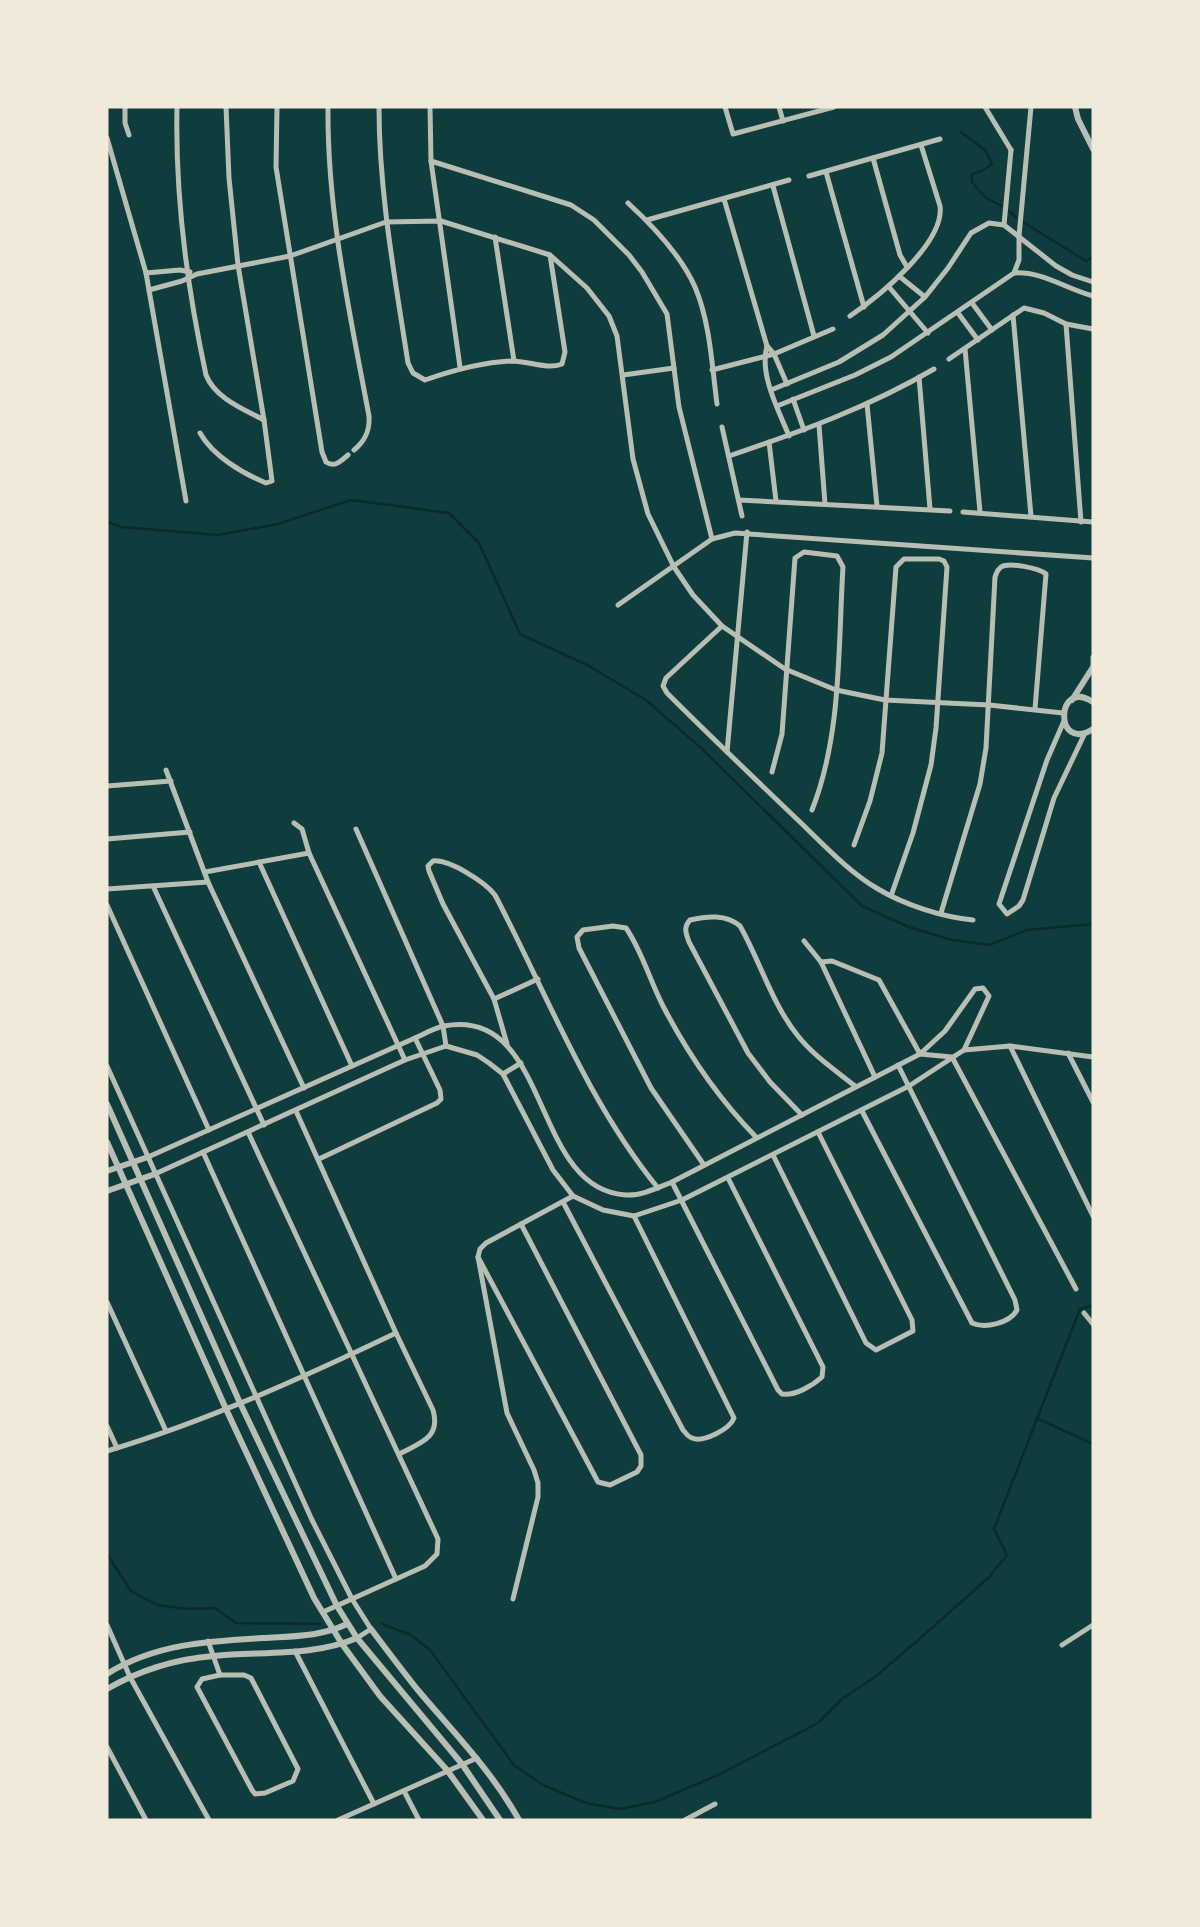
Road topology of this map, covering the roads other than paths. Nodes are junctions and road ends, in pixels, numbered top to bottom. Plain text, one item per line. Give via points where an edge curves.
1 (125, 107) edge
2 (177, 107) edge
3 (226, 107) edge
4 (277, 107) edge
5 (328, 107) edge
6 (379, 107) edge
7 (430, 107) edge
8 (725, 107) edge
9 (779, 107) edge
10 (834, 107) edge
11 (985, 107) edge
12 (1031, 107) edge
13 (1075, 107) edge
14 (783, 121) junction
15 (129, 135) dead end
16 (107, 138) edge
17 (940, 139) dead end
18 (921, 145) junction
19 (1093, 149) edge
20 (1011, 150) junction
21 (1026, 150) junction
22 (873, 158) junction
23 (431, 161) junction
24 (825, 172) junction
25 (809, 176) dead end
26 (789, 180) dead end
27 (773, 186) junction
28 (724, 199) junction
29 (628, 203) dead end
30 (646, 220) junction
31 (441, 221) junction
32 (386, 222) junction
33 (1004, 225) junction
34 (1019, 236) junction
35 (495, 237) junction
36 (337, 238) junction
37 (550, 255) junction
38 (290, 256) junction
39 (238, 265) junction
40 (907, 267) junction
41 (187, 270) junction
42 (146, 273) junction
43 (1014, 273) junction
44 (197, 274) junction
45 (899, 276) junction
46 (188, 278) junction
47 (1093, 282) edge
48 (889, 287) junction
49 (149, 290) junction
50 (1093, 296) edge
51 (925, 297) junction
52 (972, 303) junction
53 (863, 307) junction
54 (912, 311) junction
55 (958, 313) junction
56 (1013, 315) junction
57 (850, 317) dead end
58 (1066, 324) junction
59 (832, 329) dead end
60 (1093, 329) edge
61 (992, 330) junction
62 (928, 332) junction
63 (814, 336) junction
64 (978, 340) junction
65 (767, 345) junction
66 (965, 349) junction
67 (774, 354) junction
68 (764, 357) junction
69 (949, 359) dead end
70 (514, 361) junction
71 (460, 367) junction
72 (674, 368) junction
73 (933, 369) dead end
74 (712, 370) junction
75 (623, 375) junction
76 (919, 377) junction
77 (787, 384) junction
78 (771, 390) junction
79 (793, 399) junction
80 (717, 404) dead end
81 (867, 404) junction
82 (777, 406) junction
83 (264, 420) junction
84 (819, 425) junction
85 (722, 427) dead end
86 (804, 430) junction
87 (200, 433) dead end
88 (789, 436) junction
89 (769, 442) junction
90 (354, 450) dead end
91 (348, 455) dead end
92 (729, 456) junction
93 (739, 500) junction
94 (186, 501) dead end
95 (776, 501) junction
96 (825, 504) junction
97 (877, 506) junction
98 (930, 509) junction
99 (950, 511) dead end
100 (963, 512) dead end
101 (979, 512) junction
102 (742, 516) dead end
103 (1031, 516) junction
104 (1081, 522) junction
105 (1093, 522) edge
106 (747, 532) junction
107 (712, 539) junction
108 (1093, 558) edge
109 (674, 567) junction
110 (618, 605) dead end
111 (722, 626) junction
112 (736, 636) junction
113 (1093, 657) edge
114 (1093, 667) edge
115 (785, 669) junction
116 (836, 690) junction
117 (885, 700) junction
118 (1072, 700) junction
119 (937, 702) junction
120 (1093, 702) edge
121 (989, 705) junction
122 (1035, 709) junction
123 (1063, 717) junction
124 (1091, 731) edge
125 (727, 752) junction
126 (166, 770) dead end
127 (772, 772) dead end
128 (171, 781) junction
129 (107, 786) edge
130 (813, 810) dead end
131 (294, 823) dead end
132 (356, 829) dead end
133 (190, 832) junction
134 (107, 839) edge
135 (854, 845) dead end
136 (309, 853) junction
137 (259, 862) junction
138 (205, 872) junction
139 (208, 882) junction
140 (153, 886) junction
141 (107, 889) edge
142 (891, 896) junction
143 (107, 905) edge
144 (941, 913) junction
145 (974, 920) dead end
146 (804, 941) dead end
147 (821, 962) junction
148 (538, 979) junction
149 (494, 999) junction
150 (443, 1026) junction
151 (415, 1038) junction
152 (507, 1044) junction
153 (398, 1045) junction
154 (446, 1046) junction
155 (1010, 1046) junction
156 (964, 1050) junction
157 (422, 1053) junction
158 (1068, 1053) junction
159 (920, 1054) junction
160 (952, 1057) junction
161 (1093, 1058) edge
162 (405, 1060) junction
163 (521, 1063) junction
164 (898, 1065) junction
165 (107, 1066) edge
166 (352, 1066) junction
167 (503, 1074) junction
168 (875, 1077) junction
169 (855, 1086) junction
170 (909, 1086) junction
171 (304, 1088) junction
172 (1093, 1102) edge
173 (107, 1104) edge
174 (257, 1110) junction
175 (296, 1111) junction
176 (862, 1111) junction
177 (802, 1115) junction
178 (264, 1125) junction
179 (209, 1130) junction
180 (248, 1132) junction
181 (818, 1132) junction
182 (756, 1137) junction
183 (107, 1142) edge
184 (203, 1152) junction
185 (773, 1155) junction
186 (148, 1157) junction
187 (319, 1159) junction
188 (134, 1162) junction
189 (704, 1165) junction
190 (118, 1167) junction
191 (107, 1171) edge
192 (155, 1174) junction
193 (728, 1178) junction
194 (141, 1180) junction
195 (672, 1182) junction
196 (126, 1186) junction
197 (658, 1188) junction
198 (107, 1192) edge
199 (573, 1196) junction
200 (167, 1200) junction
201 (682, 1200) junction
202 (563, 1202) junction
203 (152, 1206) junction
204 (634, 1216) junction
205 (1093, 1216) edge
206 (521, 1224) junction
207 (478, 1257) junction
208 (1076, 1289) dead end
209 (107, 1302) edge
210 (1084, 1313) dead end
211 (1093, 1324) edge
212 (396, 1333) junction
213 (351, 1354) junction
214 (305, 1375) junction
215 (256, 1397) junction
216 (240, 1403) junction
217 (226, 1409) junction
218 (107, 1426) edge
219 (166, 1431) junction
220 (117, 1448) junction
221 (107, 1451) edge
222 (399, 1454) junction
223 (396, 1579) junction
224 (352, 1598) junction
225 (513, 1599) dead end
226 (337, 1606) junction
227 (323, 1612) junction
228 (361, 1615) junction
229 (347, 1624) junction
230 (107, 1625) edge
231 (1093, 1625) edge
232 (371, 1629) junction
233 (334, 1630) junction
234 (357, 1638) junction
235 (208, 1641) junction
236 (342, 1644) junction
237 (1062, 1645) dead end
238 (295, 1651) junction
239 (213, 1656) junction
240 (124, 1664) junction
241 (107, 1674) edge
242 (220, 1675) junction
243 (130, 1677) junction
244 (107, 1689) edge
245 (107, 1747) edge
246 (477, 1758) junction
247 (462, 1764) junction
248 (447, 1770) junction
249 (404, 1791) junction
250 (374, 1804) junction
251 (715, 1804) dead end
252 (356, 1812) junction
253 (146, 1820) edge
254 (209, 1820) edge
255 (338, 1820) edge
256 (361, 1820) edge
257 (419, 1820) edge
258 (484, 1820) edge
259 (500, 1820) edge
260 (519, 1820) edge
261 (685, 1820) edge

1 - 15 street
2 - 41 street
3 - 39 street
4 - 38 street via 276,167
5 - 36 street
6 - 32 street
7 - 23 street
8 - 14 street via 733,134
9 - 14 street
10 - 14 street
11 - 20 street
12 - 21 street
13 - 19 street
16 - 42 street
17 - 18 street
18 - 22 street
18 - 40 street via 941,216
20 - 21 street
20 - 33 street
21 - 34 street
22 - 24 street
22 - 40 street
23 - 31 street
23 - 72 street via 571,205 594,220 652,286 667,314
24 - 25 street
24 - 53 street
26 - 27 street
27 - 28 street
27 - 63 street
28 - 30 street
28 - 65 street
29 - 30 street
30 - 74 street via 695,286
31 - 32 street
31 - 35 street
31 - 71 street
32 - 36 street
32 - 71 street via 410,369 425,380
33 - 34 street
33 - 51 street via 989,223 971,233
34 - 43 street via 1020,260
34 - 47 street via 1056,266
35 - 37 street
35 - 70 street
36 - 38 street
36 - 90 street via 369,416 366,437
37 - 70 street via 565,361 555,366
37 - 75 street via 604,308 617,336
38 - 39 street
38 - 91 street via 322,452 332,464
39 - 44 street
39 - 83 street
40 - 45 street
41 - 42 street
41 - 44 street
41 - 46 street
42 - 49 street
43 - 50 street via 1041,276
43 - 52 street
44 - 46 street
45 - 48 street
45 - 51 street
46 - 49 street
46 - 83 street via 208,381 229,401
48 - 53 street
48 - 54 street
49 - 94 street
51 - 54 street
52 - 55 street
52 - 61 street
53 - 57 street
54 - 62 street
54 - 77 street via 858,351
55 - 62 street
55 - 64 street
56 - 58 street via 1029,308
56 - 61 street
56 - 103 street
58 - 60 street
58 - 104 street
59 - 63 street
61 - 64 street
62 - 79 street via 855,375
63 - 67 street
64 - 66 street
65 - 67 street
65 - 68 street
66 - 69 street
66 - 101 street
67 - 68 street
67 - 77 street
68 - 74 street
68 - 78 street
70 - 71 street
72 - 75 street
72 - 107 street via 679,407
73 - 76 street
74 - 80 street
75 - 109 street via 633,459 648,514
76 - 81 street
76 - 98 street
77 - 78 street
78 - 82 street
79 - 82 street
79 - 86 street
81 - 84 street
81 - 97 street
82 - 88 street
83 - 87 street via 272,479 268,484 213,450
84 - 86 street
84 - 96 street
85 - 92 street
86 - 88 street
88 - 89 street
89 - 92 street
89 - 95 street
92 - 93 street
93 - 95 street
93 - 102 street
95 - 96 street
96 - 97 street
97 - 98 street
98 - 99 street
100 - 101 street
101 - 103 street
103 - 104 street
104 - 105 street
106 - 107 street
106 - 108 street
106 - 112 street
107 - 109 street
109 - 110 street
109 - 111 street
111 - 112 street
111 - 125 street via 663,683 667,693
112 - 115 street
112 - 125 street
113 - 114 street
114 - 118 street
115 - 116 street
115 - 116 street via 795,558 804,552 837,556 843,566
115 - 127 street via 782,734
116 - 117 street
116 - 130 street via 826,767
117 - 119 street
117 - 119 street via 898,563 939,559 947,567
117 - 135 street via 879,770
118 - 120 street
118 - 123 street
119 - 121 street
119 - 142 street via 929,774
121 - 122 street
121 - 122 street via 995,577 1001,567 1013,566 1043,571 1047,579
121 - 144 street via 983,770
122 - 123 street
123 - 124 street via 1070,730
123 - 124 street via 999,904 1007,914 1018,906 1026,889 1054,798
125 - 142 street via 846,865
126 - 128 street
128 - 129 street
128 - 133 street
131 - 136 street via 302,829
132 - 150 street
133 - 134 street
133 - 138 street
136 - 137 street
136 - 153 street
137 - 138 street
137 - 166 street
138 - 139 street
139 - 140 street
139 - 171 street
140 - 141 street
140 - 174 street
142 - 144 street
143 - 179 street
144 - 145 street
146 - 147 street
147 - 159 street via 832,961 879,979
147 - 168 street
148 - 149 street
148 - 149 street via 489,887 433,860 428,866 434,882
148 - 197 street via 612,1124
149 - 152 street
150 - 151 street
150 - 152 street via 486,1030
150 - 154 street
151 - 153 street
151 - 157 street
152 - 163 street
153 - 162 street
153 - 166 street
154 - 157 street
154 - 167 street via 477,1055
155 - 156 street
155 - 158 street
155 - 205 street
156 - 159 street via 989,996 979,987
156 - 160 street
157 - 162 street
157 - 187 street via 440,1090 433,1107
158 - 161 street
158 - 172 street
159 - 160 street
159 - 164 street
160 - 170 street
160 - 208 street
162 - 175 street
163 - 167 street
163 - 197 street via 583,1178 610,1193 626,1195
164 - 168 street
164 - 170 street
165 - 186 street
166 - 171 street
167 - 199 street via 553,1170
168 - 169 street
169 - 177 street
169 - 177 street via 797,1036 740,926 732,919 690,920 685,931 689,942 748,1053
170 - 176 street
170 - 176 street via 1015,1300 1017,1310 1010,1318 985,1325 972,1323
171 - 174 street
173 - 188 street
174 - 178 street
174 - 179 street
175 - 178 street
175 - 187 street
176 - 181 street
177 - 182 street
178 - 180 street
179 - 186 street
180 - 184 street
180 - 213 street
181 - 185 street
181 - 185 street via 912,1320 913,1331 907,1335 876,1350 866,1343
182 - 189 street
182 - 189 street via 699,1068 625,928 583,930 577,937 579,948 614,1019 651,1088
183 - 190 street
184 - 192 street
184 - 214 street
185 - 193 street
186 - 188 street
186 - 192 street
187 - 212 street
188 - 190 street
188 - 194 street
189 - 195 street
190 - 191 street
190 - 196 street
192 - 194 street
192 - 200 street
193 - 201 street
193 - 201 street via 823,1367 818,1381 794,1394 778,1390
194 - 196 street
194 - 203 street
195 - 197 street
195 - 201 street
196 - 198 street
196 - 217 street
199 - 202 street
199 - 204 street via 603,1210
200 - 203 street
200 - 215 street
201 - 204 street
202 - 204 street via 683,1430 696,1440 727,1429 734,1418
202 - 206 street
203 - 216 street
206 - 207 street via 486,1243
206 - 207 street via 641,1455 637,1472 610,1485 598,1482
207 - 225 street via 507,1413 538,1483
209 - 219 street
210 - 211 street
212 - 213 street
212 - 222 street via 436,1419 428,1439
213 - 214 street
213 - 222 street
214 - 215 street
214 - 223 street
215 - 216 street
215 - 224 street
216 - 217 street
216 - 226 street
217 - 219 street
217 - 227 street
218 - 220 street
219 - 220 street
220 - 221 street
222 - 223 street via 438,1539 436,1554 425,1566
223 - 224 street
224 - 226 street
224 - 228 street
226 - 227 street
226 - 229 street
227 - 233 street
228 - 229 street
228 - 232 street
229 - 233 street
229 - 234 street
230 - 240 street
231 - 237 street
232 - 234 street
232 - 246 street
233 - 235 street
233 - 236 street
234 - 236 street
234 - 247 street
235 - 239 street
235 - 240 street
236 - 238 street
236 - 248 street via 380,1696
238 - 239 street
238 - 250 street
239 - 242 street
239 - 243 street via 167,1664
240 - 241 street
240 - 243 street
242 - 242 street via 251,1678 298,1769 293,1781 265,1793 252,1790 197,1687 202,1679
243 - 244 street
243 - 254 street
245 - 253 street
246 - 247 street
246 - 260 street
247 - 248 street
247 - 259 street
248 - 249 street
248 - 258 street
249 - 250 street
249 - 257 street
250 - 252 street
251 - 261 street
252 - 255 street
252 - 256 street

